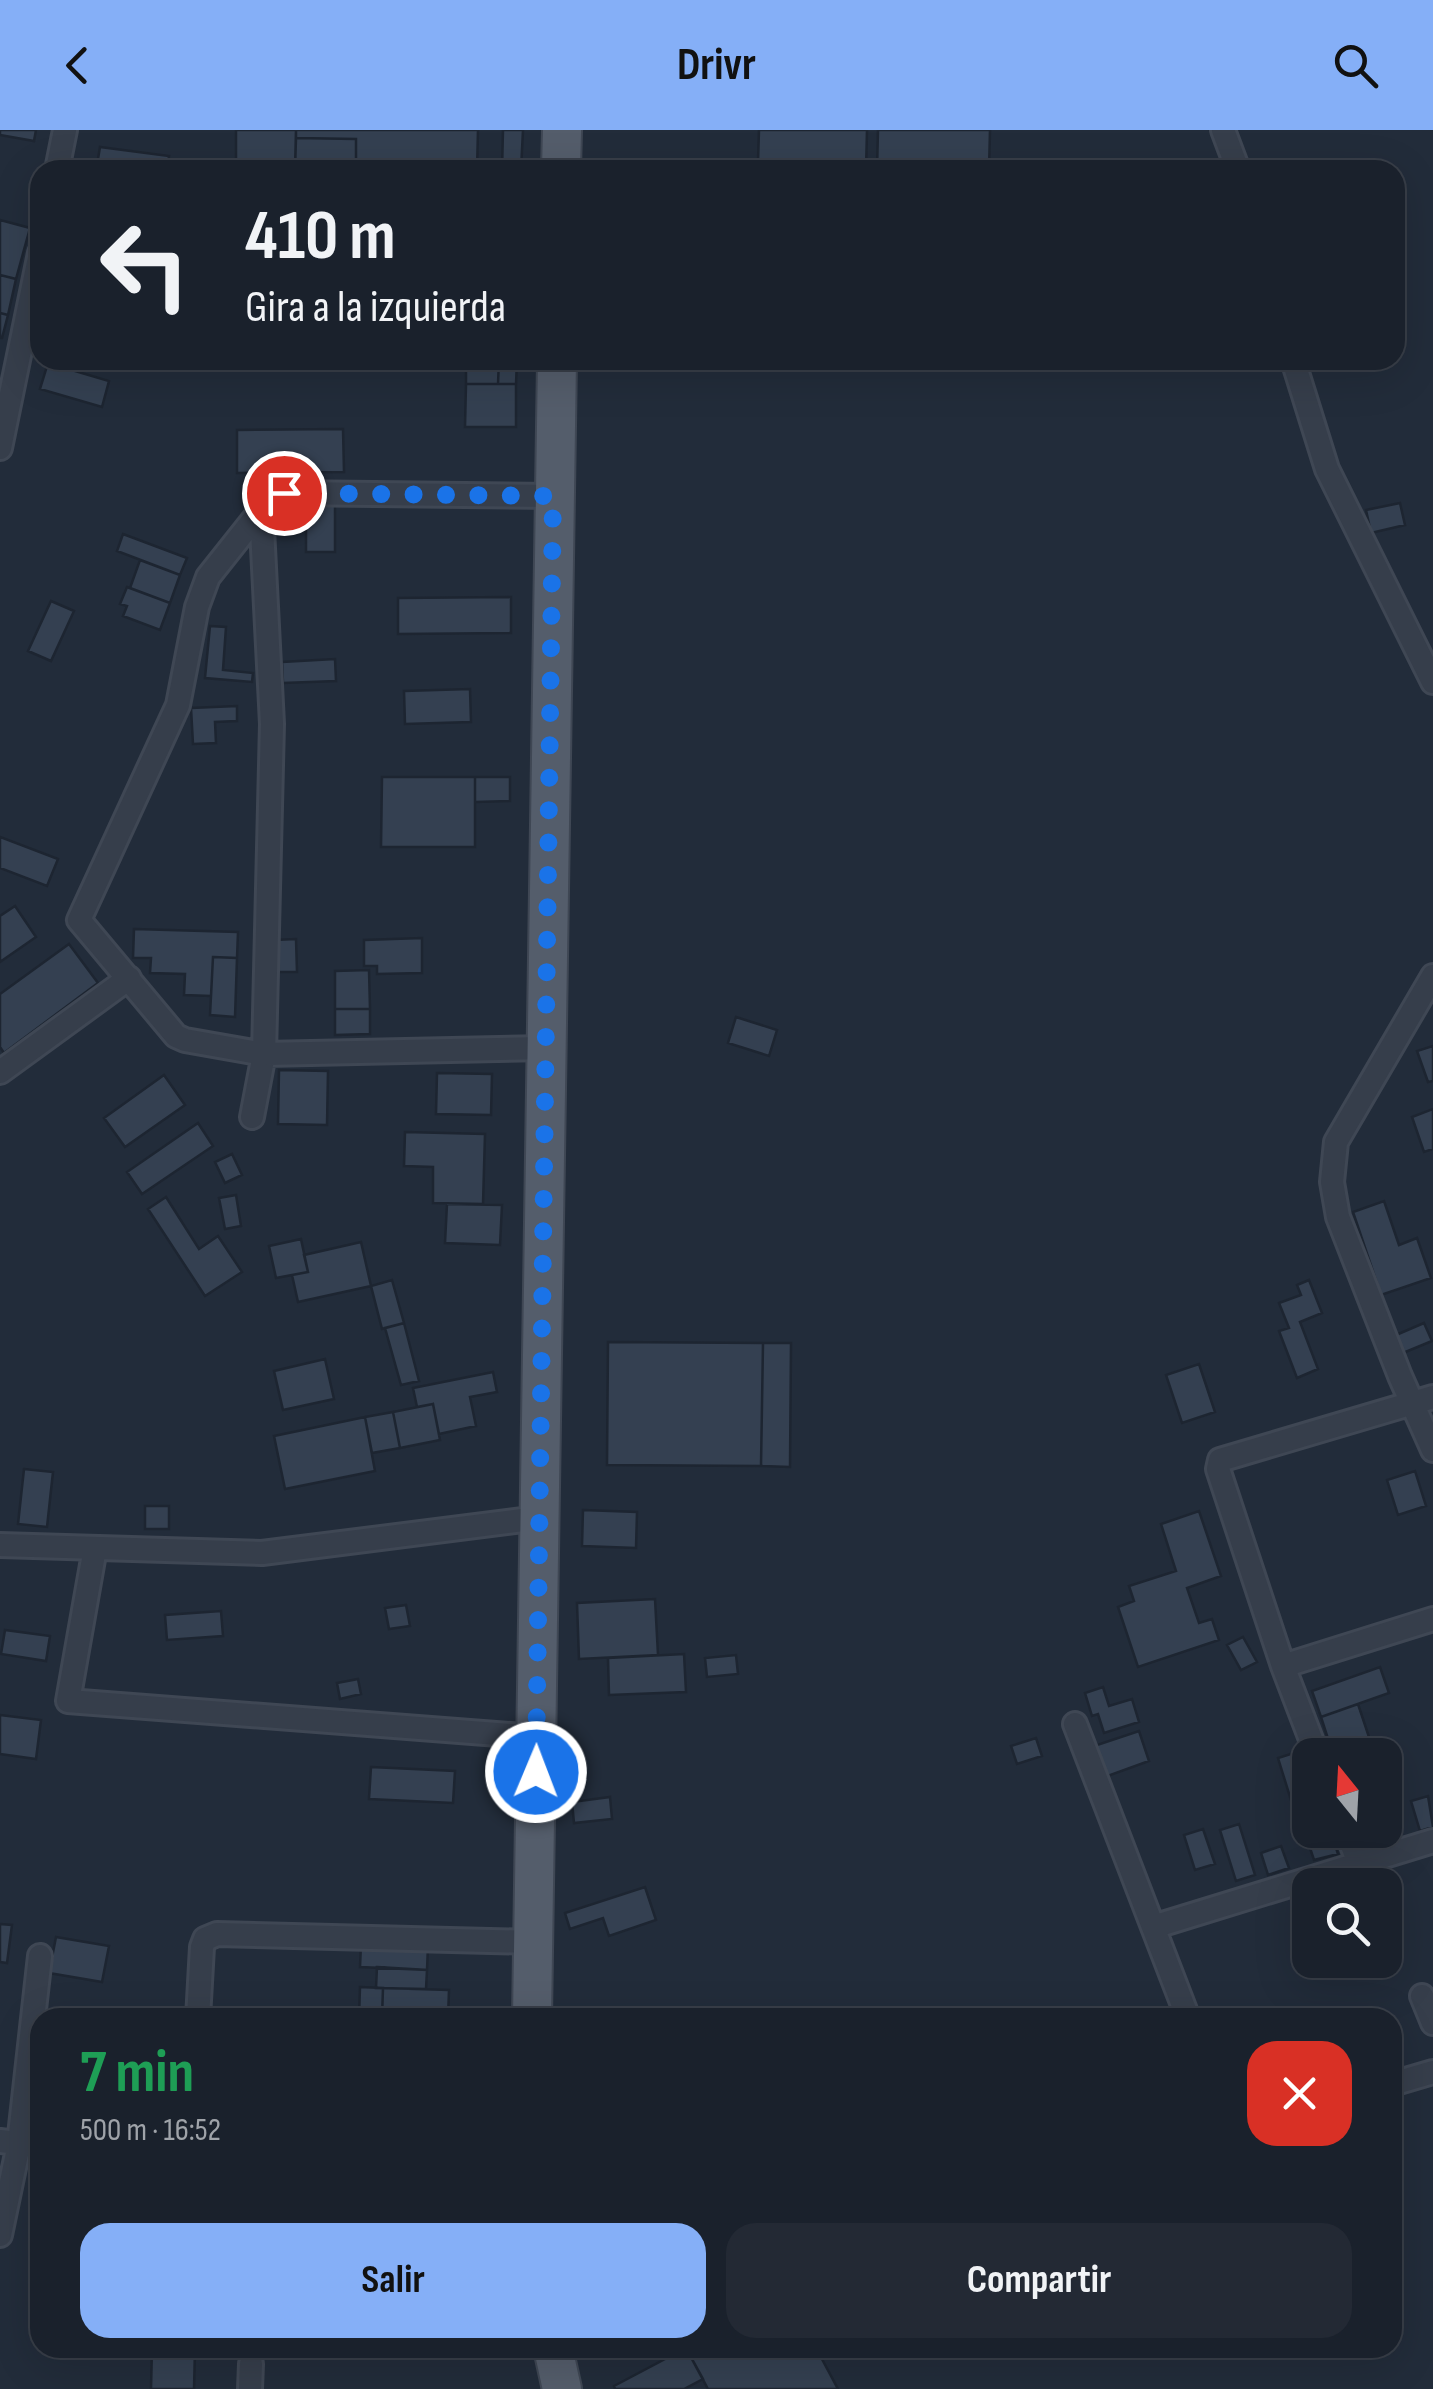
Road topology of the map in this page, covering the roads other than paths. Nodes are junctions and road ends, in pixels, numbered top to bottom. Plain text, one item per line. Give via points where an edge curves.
1 (65, 130) edge
2 (562, 130) edge
3 (1223, 130) edge
4 (59, 160) edge
5 (561, 160) edge
6 (1234, 160) edge
7 (30, 302) edge
8 (557, 370) edge
9 (1295, 370) edge
10 (0, 448) edge
11 (553, 496) junction
12 (261, 509) junction
13 (1433, 682) edge
14 (1433, 976) edge
15 (129, 978) junction
16 (546, 1048) junction
17 (264, 1054) junction
18 (0, 1072) edge
19 (252, 1117) dead end
20 (1423, 1400) edge
21 (1433, 1450) edge
22 (539, 1518) junction
23 (0, 1545) edge
24 (95, 1548) junction
25 (1433, 1619) edge
26 (1283, 1666) junction
27 (1075, 1724) dead end
28 (537, 1738) junction
29 (1311, 1738) edge
30 (1433, 1840) edge
31 (1353, 1848) edge
32 (1359, 1863) junction
33 (1153, 1927) junction
34 (532, 1942) junction
35 (40, 1956) dead end
36 (1422, 1996) dead end
37 (34, 2008) edge
38 (199, 2008) edge
39 (532, 2008) edge
40 (1184, 2008) edge
41 (1433, 2022) edge
42 (30, 2050) edge
43 (1433, 2072) edge
44 (1402, 2081) edge
45 (20, 2144) edge
46 (0, 2236) edge
47 (555, 2358) edge
48 (251, 2364) dead end
49 (250, 2389) edge
50 (562, 2389) edge

1 - 4 street
2 - 5 main road
3 - 6 street
7 - 10 street
8 - 11 main road
9 - 13 street via 1327,469
11 - 12 street via 284,493
11 - 16 main road
12 - 15 street via 208,577 178,705 79,915
12 - 17 street via 272,724
14 - 20 street via 1336,1142 1332,1182 1338,1217 1400,1376
15 - 17 street via 179,1039
15 - 18 street
16 - 17 street
16 - 22 main road
17 - 19 street
20 - 21 street
20 - 26 street via 1220,1460
22 - 24 street via 262,1553
22 - 28 main road
23 - 24 street
24 - 28 street via 68,1702
25 - 26 street
26 - 29 street
27 - 33 street
28 - 34 main road
30 - 32 street
31 - 32 street
32 - 33 street
33 - 40 street
34 - 38 street via 218,1934 202,1947
34 - 39 main road
35 - 37 street
36 - 41 street
42 - 45 street
43 - 44 street
45 - 46 street
47 - 50 main road
48 - 49 street

